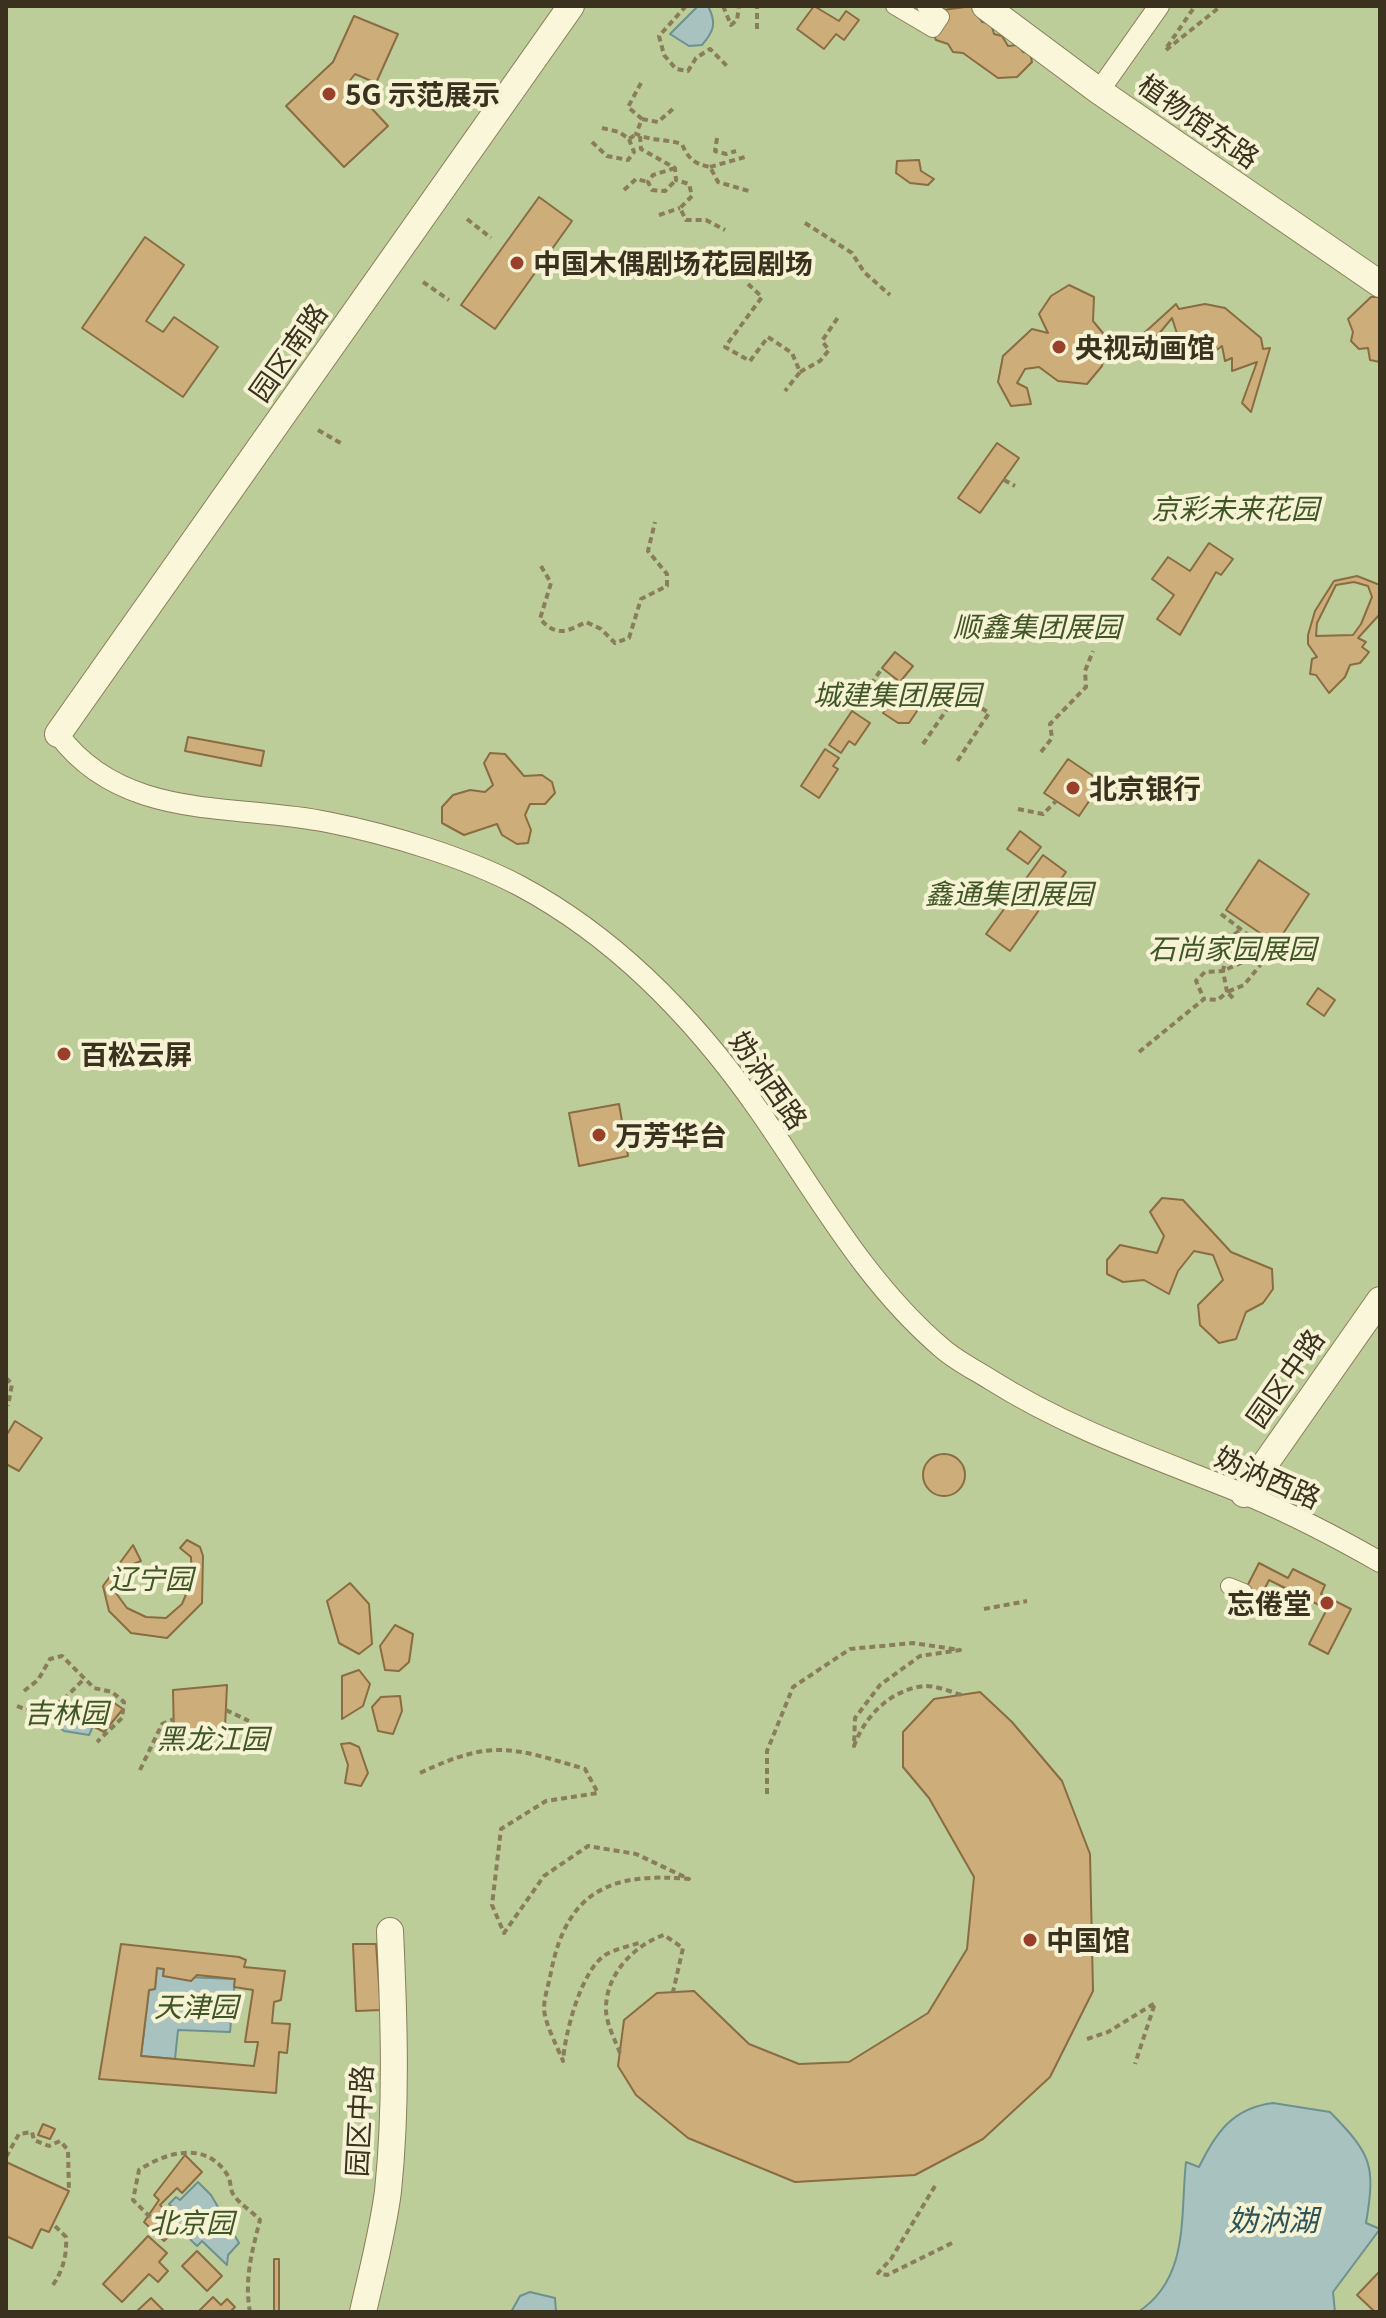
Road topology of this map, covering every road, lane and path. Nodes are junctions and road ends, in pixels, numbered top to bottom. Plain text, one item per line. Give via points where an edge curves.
1 (571, 6) edge
2 (686, 6) edge
3 (723, 6) edge
4 (739, 6) edge
5 (757, 6) edge
6 (894, 6) edge
7 (925, 6) edge
8 (985, 6) edge
9 (1159, 6) edge
10 (1195, 6) edge
11 (1221, 6) edge
12 (757, 29) dead end
13 (729, 68) dead end
14 (641, 83) dead end
15 (1099, 91) junction
16 (675, 107) dead end
17 (642, 119) junction
18 (602, 128) dead end
19 (638, 135) junction
20 (717, 138) dead end
21 (629, 139) junction
22 (592, 142) dead end
23 (736, 151) dead end
24 (745, 157) dead end
25 (710, 167) junction
26 (675, 168) junction
27 (676, 180) junction
28 (648, 182) junction
29 (624, 190) dead end
30 (752, 192) dead end
31 (680, 208) junction
32 (659, 215) dead end
33 (467, 219) dead end
34 (805, 223) dead end
35 (725, 230) dead end
36 (491, 238) dead end
37 (423, 282) dead end
38 (748, 284) dead end
39 (1380, 284) edge
40 (890, 295) dead end
41 (449, 300) dead end
42 (839, 316) dead end
43 (800, 372) junction
44 (785, 391) dead end
45 (318, 430) dead end
46 (344, 445) dead end
47 (1004, 480) dead end
48 (1015, 486) dead end
49 (655, 522) dead end
50 (541, 566) dead end
51 (1093, 651) dead end
52 (882, 668) dead end
53 (860, 701) dead end
54 (58, 734) joint
55 (923, 744) dead end
56 (1041, 752) dead end
57 (956, 763) dead end
58 (1056, 801) dead end
59 (1018, 809) dead end
60 (1221, 914) dead end
61 (1240, 930) junction
62 (1256, 956) junction
63 (1223, 971) junction
64 (1227, 992) junction
65 (1233, 998) dead end
66 (1204, 999) junction
67 (1139, 1052) dead end
68 (1380, 1300) edge
69 (6, 1378) edge
70 (8, 1406) dead end
71 (1244, 1494) junction
72 (1380, 1562) edge
73 (1027, 1601) dead end
74 (984, 1609) dead end
75 (84, 1679) junction
76 (24, 1691) dead end
77 (962, 1695) dead end
78 (17, 1706) dead end
79 (226, 1710) dead end
80 (174, 1719) dead end
81 (249, 1721) dead end
82 (97, 1742) dead end
83 (140, 1770) dead end
84 (420, 1773) dead end
85 (767, 1794) dead end
86 (390, 1931) dead end
87 (642, 1942) junction
88 (673, 1992) dead end
89 (1087, 2039) dead end
90 (620, 2053) dead end
91 (1135, 2064) dead end
92 (6, 2157) edge
93 (935, 2186) dead end
94 (69, 2191) dead end
95 (150, 2217) dead end
96 (53, 2224) dead end
97 (952, 2243) dead end
98 (53, 2285) dead end
99 (250, 2312) edge
100 (363, 2312) edge

1 - 54 street, 园区南路
2 - 13 path via 659,36 664,55 676,69 688,71 710,49
3 - 4 path via 731,25
5 - 12 path
6 - 7 street via 933,29 941,17
8 - 15 street, 植物馆东路
9 - 15 street
10 - 11 path via 1166,50
14 - 17 path via 628,107
15 - 39 street, 植物馆东路
16 - 17 path via 658,122
17 - 19 path
18 - 21 path
19 - 21 path
19 - 25 path via 682,144 697,165
19 - 26 path via 641,149
20 - 23 path via 715,151
21 - 22 path via 634,152 628,160 607,156
24 - 25 path
25 - 30 path via 718,182
26 - 27 path
26 - 28 path
27 - 28 path via 665,191 652,190
27 - 31 path via 689,184 692,196
28 - 29 path via 636,179
31 - 32 path
31 - 35 path via 686,220 706,220
33 - 36 path
34 - 40 path via 852,253
37 - 41 path
38 - 43 path via 762,297 725,347 750,361 768,337 792,353
42 - 43 path via 822,341 829,350
43 - 44 path
45 - 46 path
47 - 48 path
49 - 50 path via 648,551 667,574 667,586 641,599 629,638 615,643 586,622 564,633 551,630 540,619 551,583
51 - 56 path via 1085,671 1086,687 1050,724 1052,738
52 - 53 path
54 - 71 street, 妫汭西路 via 85,761 142,794 180,806 326,821 427,849 541,898 616,948 693,1022 879,1285 944,1350 1052,1417
55 - 57 path via 958,693 989,713
58 - 59 path via 1043,814
60 - 61 path
61 - 62 path via 1256,941
61 - 63 path via 1230,938
62 - 63 path
62 - 64 path via 1262,963 1244,985
63 - 64 path
63 - 66 path via 1205,972 1196,981
64 - 65 path
64 - 66 path via 1218,1000
66 - 67 path
68 - 71 street, 园区中路
69 - 70 path via 12,1384
71 - 72 street, 妫汭西路
73 - 74 path
75 - 76 path via 62,1656 50,1659
75 - 78 path via 71,1698 27,1710
75 - 82 path via 124,1702 122,1718
77 - 85 path via 925,1686 886,1701 863,1722 854,1746 855,1718 880,1685 920,1656 960,1650 913,1643 850,1649 793,1687 767,1751
79 - 81 path
80 - 83 path via 162,1724
84 - 87 path via 462,1753 515,1748 585,1769 598,1793 546,1801 501,1829 492,1905 504,1933 544,1876 588,1846 636,1854 689,1879 647,1876 615,1883 577,1908 556,1949 544,2010 563,2061 565,2031 576,2000 603,1956
86 - 100 street, 园区中路 via 392,2144
87 - 88 path via 664,1935 683,1948
87 - 90 path via 612,1979 605,2011
89 - 91 path via 1155,2003
92 - 94 path via 19,2134 32,2132 34,2140 49,2146 60,2141 68,2150
93 - 97 path via 878,2273 887,2275
95 - 99 path via 133,2200 139,2170 173,2152 217,2164 228,2176 234,2197 260,2220 249,2263
96 - 98 path via 66,2237 67,2248

